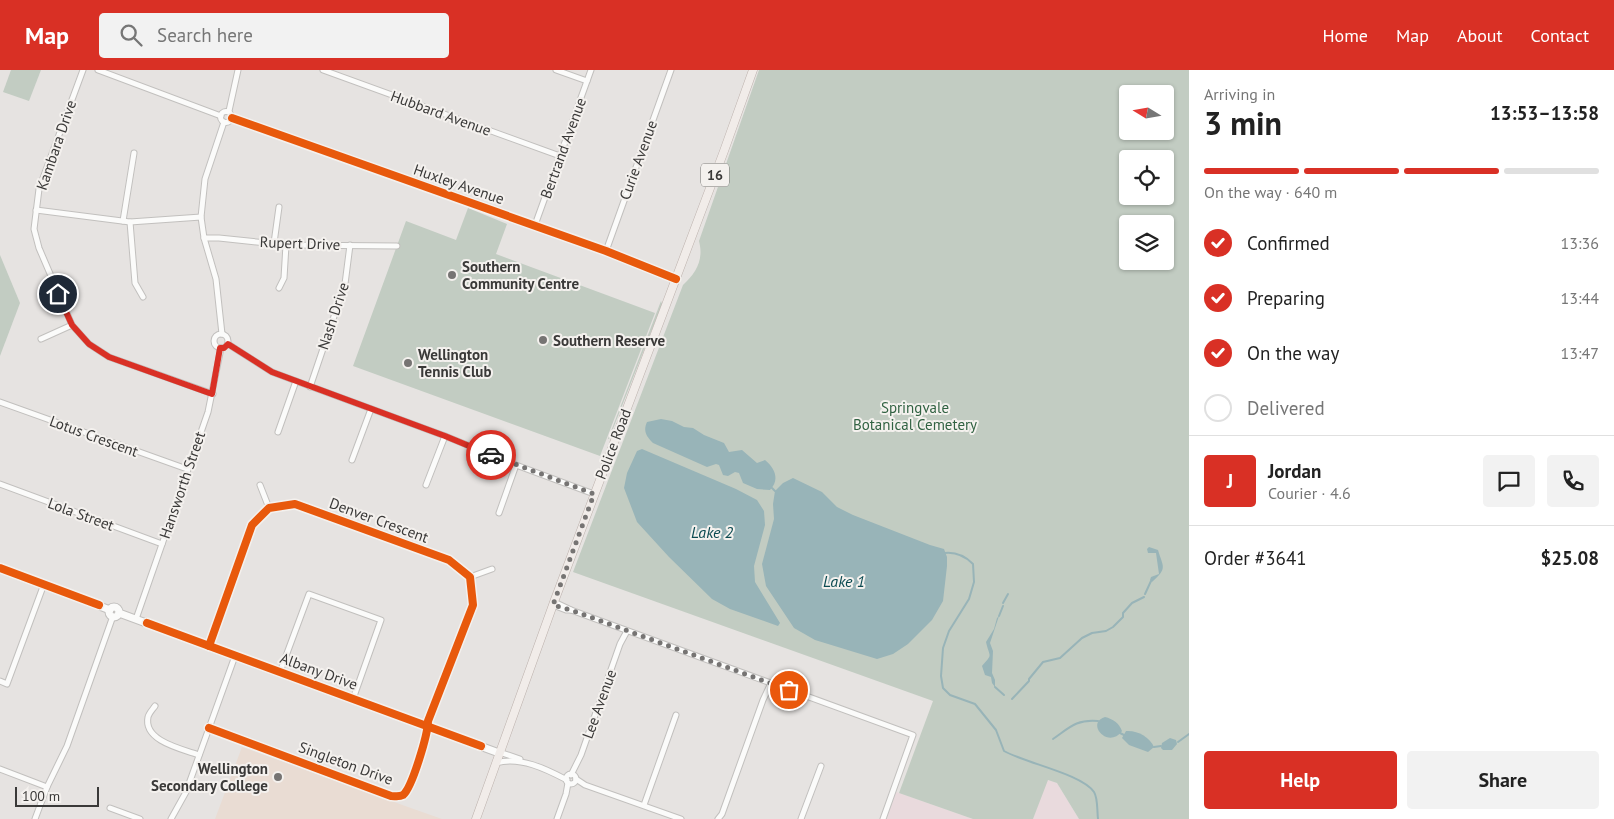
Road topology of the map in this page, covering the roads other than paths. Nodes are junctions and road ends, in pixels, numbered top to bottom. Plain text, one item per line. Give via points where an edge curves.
1 (83, 70) edge
2 (98, 70) edge
3 (238, 70) edge
4 (323, 70) edge
5 (556, 70) edge
6 (591, 70) edge
7 (671, 70) edge
8 (753, 70) edge
9 (587, 81) junction
10 (229, 111) junction
11 (221, 116) junction
12 (232, 118) junction
13 (224, 122) junction
14 (134, 153) dead end
15 (560, 156) junction
16 (279, 207) dead end
17 (36, 210) junction
18 (201, 217) junction
19 (123, 221) junction
20 (130, 222) junction
21 (535, 225) junction
22 (204, 238) junction
23 (274, 243) junction
24 (286, 245) junction
25 (350, 245) junction
26 (397, 246) dead end
27 (606, 251) junction
28 (676, 279) junction
29 (279, 288) dead end
30 (143, 297) dead end
31 (72, 325) junction
32 (222, 334) junction
33 (41, 339) dead end
34 (228, 344) junction
35 (220, 348) junction
36 (296, 381) junction
37 (310, 387) junction
38 (212, 394) junction
39 (0, 402) edge
40 (371, 409) junction
41 (278, 432) dead end
42 (445, 436) junction
43 (352, 460) dead end
44 (516, 465) junction
45 (187, 469) junction
46 (0, 484) edge
47 (260, 485) dead end
48 (426, 485) dead end
49 (594, 494) junction
50 (269, 508) junction
51 (499, 513) dead end
52 (162, 544) junction
53 (0, 568) edge
54 (492, 569) dead end
55 (470, 578) junction
56 (44, 584) junction
57 (553, 604) junction
58 (114, 613) junction
59 (136, 619) junction
60 (625, 630) junction
61 (209, 646) junction
62 (235, 656) junction
63 (280, 672) junction
64 (0, 681) edge
65 (769, 682) junction
66 (353, 699) junction
67 (155, 706) dead end
68 (676, 715) dead end
69 (428, 726) junction
70 (209, 728) junction
71 (499, 753) junction
72 (199, 756) junction
73 (496, 763) junction
74 (526, 763) junction
75 (821, 766) dead end
76 (0, 769) edge
77 (571, 779) junction
78 (47, 787) junction
79 (644, 806) junction
80 (110, 808) dead end
81 (721, 817) edge
82 (35, 819) edge
83 (140, 819) edge
84 (171, 819) edge
85 (476, 819) edge
86 (557, 819) edge
87 (681, 819) edge
88 (801, 819) edge
89 (883, 819) edge

1 - 17 street, Kambara Drive via 39,190
2 - 11 street
3 - 10 street
4 - 15 street, Hubbard Avenue
5 - 9 street
6 - 9 street, Bertrand Avenue
7 - 27 street, Curie Avenue
8 - 28 main road, Police Road / 16
9 - 15 street, Bertrand Avenue
10 - 11 street
10 - 12 street
11 - 13 street
12 - 13 street
12 - 21 street, Huxley Avenue
13 - 18 street via 205,179
14 - 19 street
15 - 21 street, Bertrand Avenue
16 - 23 street
17 - 19 street
17 - 31 street, Kambara Drive via 34,229 39,248
18 - 20 street
18 - 22 street
19 - 20 street
20 - 30 street via 135,283
21 - 27 street, Huxley Avenue
22 - 23 street, Rupert Drive
22 - 32 street via 216,279
23 - 24 street, Rupert Drive
24 - 25 street, Rupert Drive
24 - 29 street via 284,278
25 - 26 street, Rupert Drive
25 - 37 street, Nash Drive via 345,284
27 - 28 street, Huxley Avenue
28 - 49 main road, Police Road / 16
31 - 33 street
31 - 38 street, Kambara Drive via 89,344 109,357
32 - 34 street via 228,338
32 - 35 street via 214,341
34 - 35 street
34 - 36 street via 272,372
35 - 38 street, Hansworth Street
36 - 37 street
36 - 41 street
37 - 40 street
38 - 45 street, Hansworth Street
39 - 45 street, Lotus Crescent
40 - 42 street
40 - 43 street
42 - 44 street
42 - 48 street
44 - 49 street
44 - 51 street
45 - 52 street, Hansworth Street
46 - 52 street, Lola Street
47 - 50 street
49 - 57 main road, Police Road / 16
50 - 55 street, Denver Crescent via 295,504 449,560
50 - 61 street via 252,525
52 - 59 street, Hansworth Street
53 - 56 street, Albany Drive
54 - 55 street
55 - 69 street via 473,605
56 - 58 street, Albany Drive
56 - 64 street via 8,684
57 - 60 street
57 - 71 main road, Police Road / 16
58 - 59 street, Albany Drive
58 - 78 street via 67,746
59 - 61 street, Albany Drive
60 - 65 street
60 - 77 street, Lee Avenue
61 - 62 street, Albany Drive
62 - 63 street, Albany Drive
62 - 70 street
63 - 66 street, Albany Drive
63 - 66 street via 308,594 381,620
65 - 81 street
65 - 89 street via 913,735
66 - 69 street, Albany Drive
67 - 72 street via 148,717 150,730 159,741
68 - 79 street
69 - 70 street, Singleton Drive via 409,786 400,797
69 - 71 street, Albany Drive
70 - 72 street
71 - 73 main road, Police Road / 16
71 - 74 street
72 - 84 street via 186,792
73 - 74 street via 509,760
73 - 85 main road, Police Road / 16
74 - 77 street
75 - 88 street
76 - 78 street
77 - 79 street
77 - 86 street, Lee Avenue
78 - 82 street
79 - 87 street
80 - 83 street

